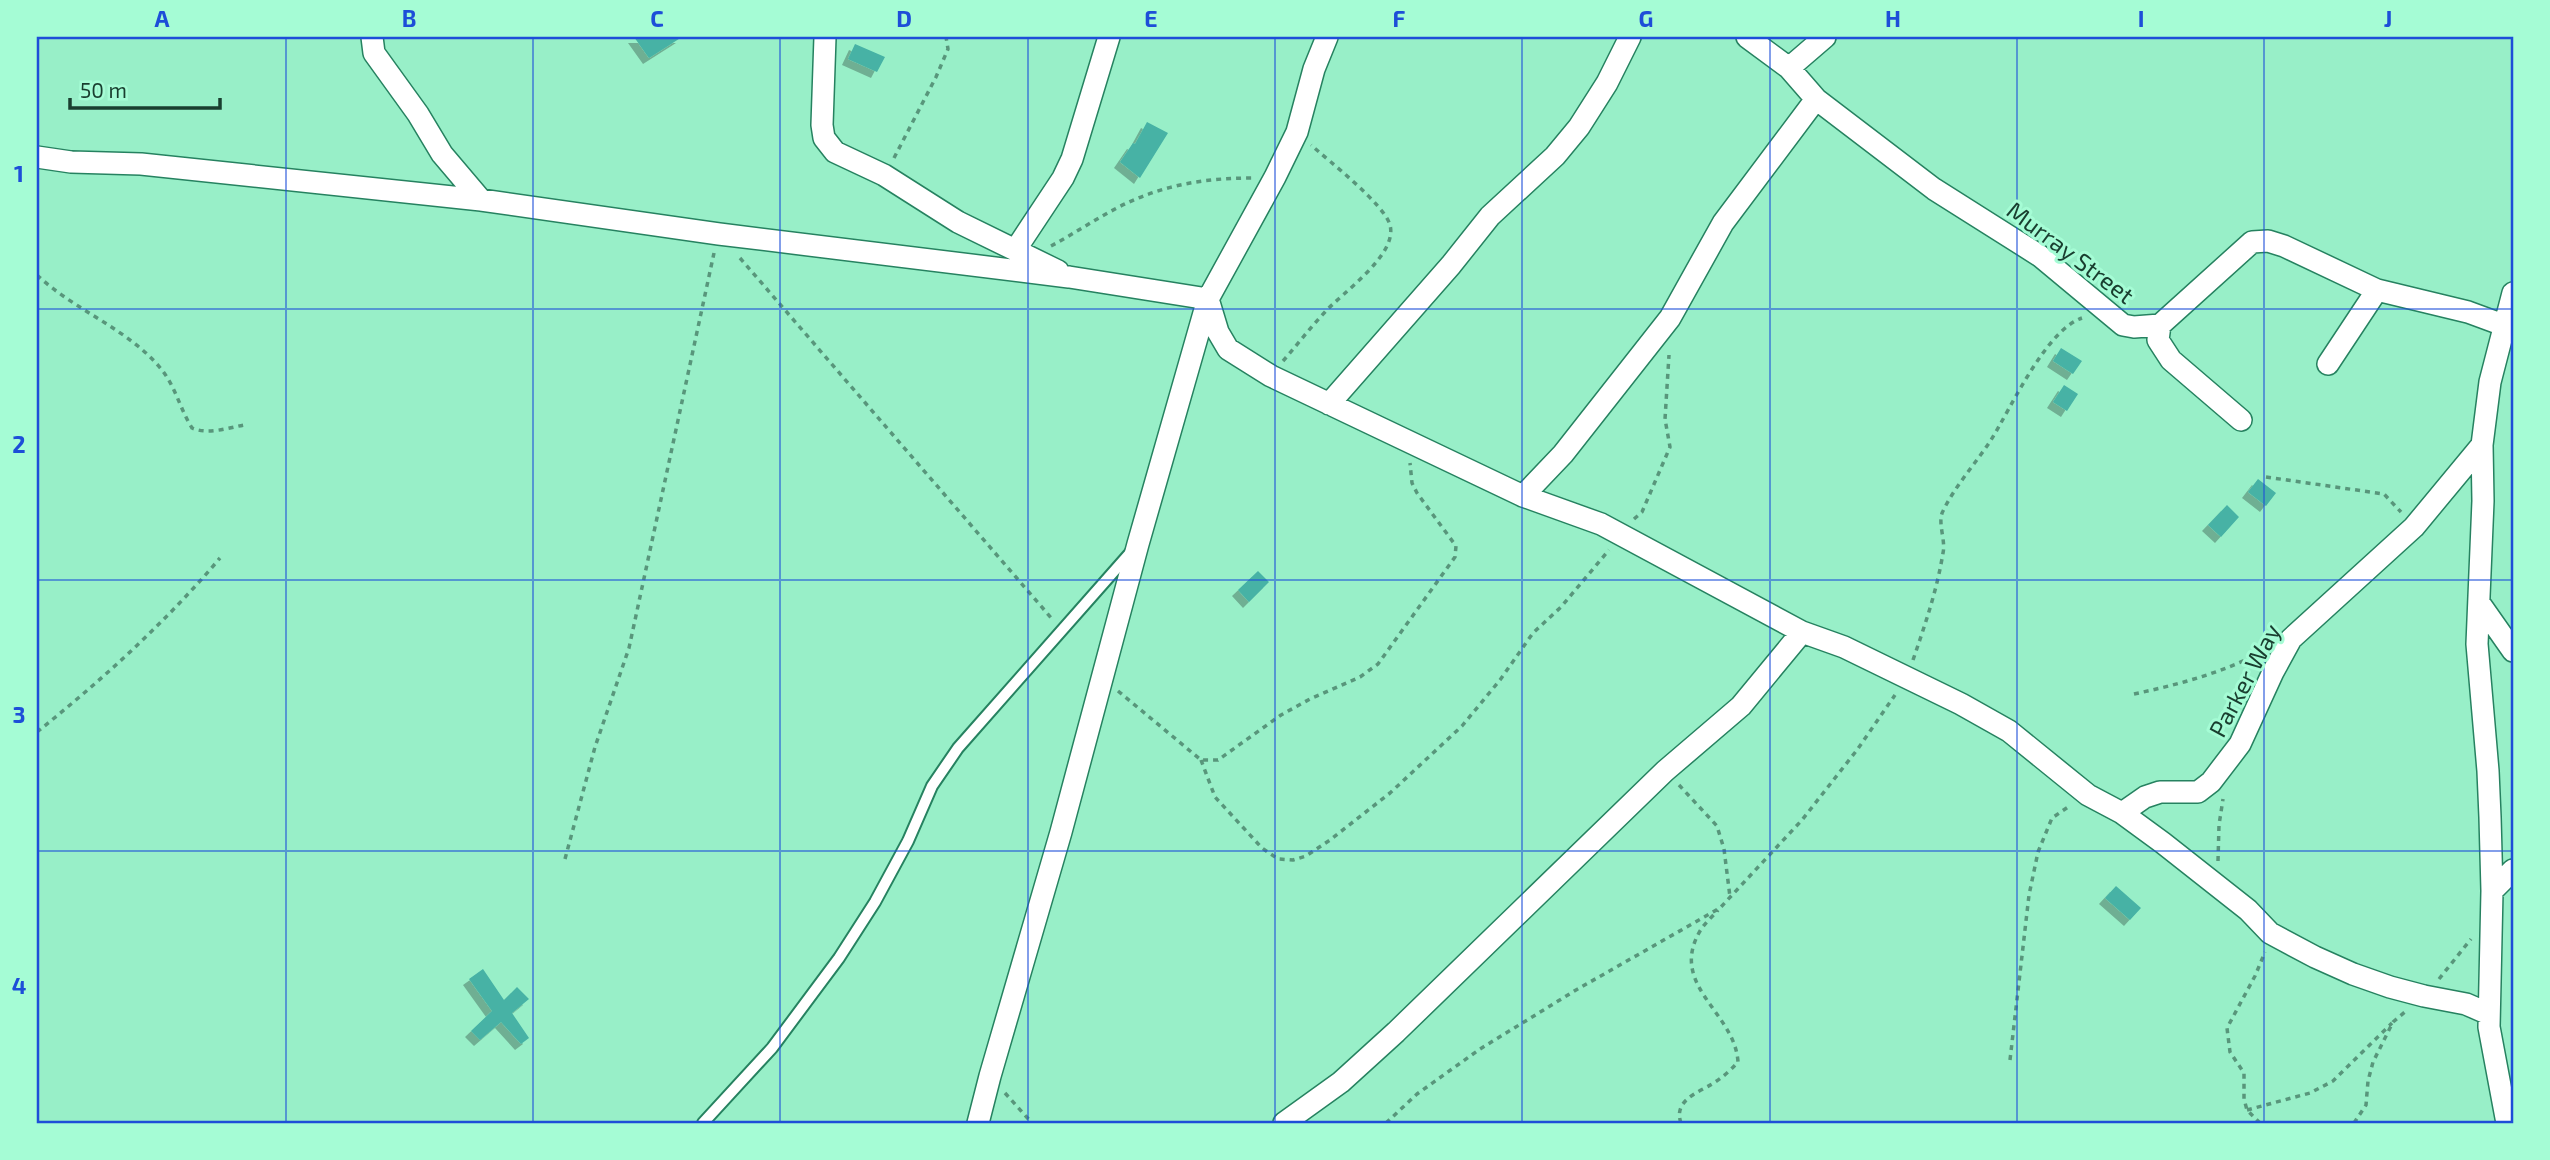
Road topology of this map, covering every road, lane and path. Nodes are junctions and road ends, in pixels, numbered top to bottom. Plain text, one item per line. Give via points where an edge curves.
1 (372, 37) edge
2 (825, 37) edge
3 (946, 37) edge
4 (1108, 37) edge
5 (1327, 37) edge
6 (1630, 37) edge
7 (1747, 37) edge
8 (1825, 37) edge
9 (1789, 68) junction
10 (1816, 99) junction
11 (1297, 132) junction
12 (37, 158) edge
13 (884, 175) junction
14 (1275, 177) junction
15 (481, 200) junction
16 (719, 234) junction
17 (1024, 253) junction
18 (37, 275) edge
19 (1069, 277) junction
20 (2377, 290) junction
21 (2513, 293) edge
22 (1208, 299) junction
23 (2103, 310) junction
24 (1670, 318) junction
25 (2160, 325) junction
26 (2507, 338) edge
27 (2328, 364) dead end
28 (1271, 376) junction
29 (1329, 404) junction
30 (2241, 420) dead end
31 (244, 425) dead end
32 (1410, 443) junction
33 (2482, 445) junction
34 (2266, 477) dead end
35 (1524, 496) junction
36 (1601, 524) junction
37 (2414, 527) junction
38 (1622, 535) junction
39 (1138, 544) junction
40 (220, 558) dead end
41 (2480, 604) junction
42 (1061, 630) junction
43 (1802, 632) junction
44 (2291, 639) junction
45 (2513, 651) edge
46 (1908, 677) junction
47 (1104, 680) junction
48 (2134, 694) dead end
49 (37, 733) edge
50 (1201, 760) junction
51 (2229, 761) junction
52 (1665, 771) junction
53 (2088, 795) junction
54 (2122, 813) junction
55 (565, 859) dead end
56 (2513, 870) edge
57 (2215, 884) junction
58 (2491, 891) junction
59 (1730, 897) junction
60 (1720, 908) junction
61 (2491, 913) junction
62 (2270, 933) junction
63 (2424, 996) junction
64 (2488, 1014) junction
65 (2393, 1022) junction
66 (2010, 1060) dead end
67 (990, 1076) junction
68 (2247, 1110) junction
69 (703, 1123) edge
70 (978, 1123) edge
71 (1032, 1123) edge
72 (1284, 1123) edge
73 (1386, 1123) edge
74 (1681, 1123) edge
75 (2260, 1123) edge
76 (2354, 1123) edge
77 (2507, 1123) edge

1 - 15 street via 374,53 442,155
2 - 13 street via 824,138 835,152
3 - 13 path via 948,49 936,77
4 - 17 street via 1072,159
5 - 11 street
6 - 29 street via 1607,83 1555,156 1490,216
7 - 9 street, Murray Street
8 - 9 street
9 - 10 street, Murray Street
10 - 23 street, Murray Street via 1934,189 2040,256
10 - 24 street via 1723,223
11 - 14 street
11 - 28 path via 1376,204 1390,225 1389,242 1376,263 1326,311
12 - 15 street via 141,164
13 - 17 street via 958,222
14 - 17 path via 1213,178 1174,186 1135,199
14 - 22 street
15 - 16 street
16 - 19 street
16 - 42 path
16 - 55 path via 629,648 595,747
17 - 19 street
18 - 31 path via 145,352 175,389 192,428 215,431
19 - 22 street
20 - 25 street via 2284,246 2252,242
20 - 26 street via 2468,312
20 - 27 street
21 - 26 street
22 - 28 street via 1227,349
22 - 39 street
23 - 25 street, Murray Street via 2123,325
23 - 46 path via 2074,320 2058,334 1941,513 1944,549
24 - 35 street via 1563,454
24 - 36 path via 1665,419 1670,447 1666,460 1642,512 1626,521
25 - 30 street via 2158,340 2171,360
26 - 33 street via 2490,382
28 - 29 street
29 - 32 street
32 - 35 street
32 - 50 path via 1412,483 1456,546 1450,567 1378,664 1281,715 1218,760
33 - 37 street, Parker Way
33 - 41 street
34 - 37 path via 2384,494
35 - 36 street
36 - 38 street
37 - 44 street, Parker Way
38 - 43 street
38 - 50 path via 1533,633 1462,726 1390,793 1306,856 1278,859 1262,848 1215,797
39 - 42 lane
39 - 47 street
40 - 49 path via 98,682
41 - 45 street
41 - 58 street via 2477,644 2488,771
42 - 69 lane via 958,748 932,786 908,841 839,958 772,1048
43 - 46 street
43 - 52 street via 1741,706
44 - 48 path via 2235,665
44 - 51 street, Parker Way
46 - 53 street via 2009,732
46 - 59 path via 1802,820
47 - 50 path
47 - 67 street
51 - 54 street, Parker Way via 2205,789 2160,792
51 - 57 path
52 - 59 path via 1717,826
52 - 72 street via 1396,1032 1341,1082
53 - 54 street
53 - 66 path via 2052,818 2038,852
54 - 57 street
56 - 58 street
57 - 62 street
58 - 61 street
59 - 60 path
60 - 73 path via 1480,1049 1417,1094
60 - 74 path via 1700,931 1691,954 1691,972 1733,1041 1738,1062 1684,1102 1678,1115
61 - 63 path
61 - 64 street
62 - 63 street via 2353,974
62 - 68 path via 2255,976 2227,1028 2230,1052 2244,1073
63 - 64 street via 2466,1004
63 - 65 path
64 - 77 street
65 - 68 path via 2333,1082
65 - 76 path via 2369,1071 2366,1105
67 - 70 street
67 - 71 path
68 - 75 path

